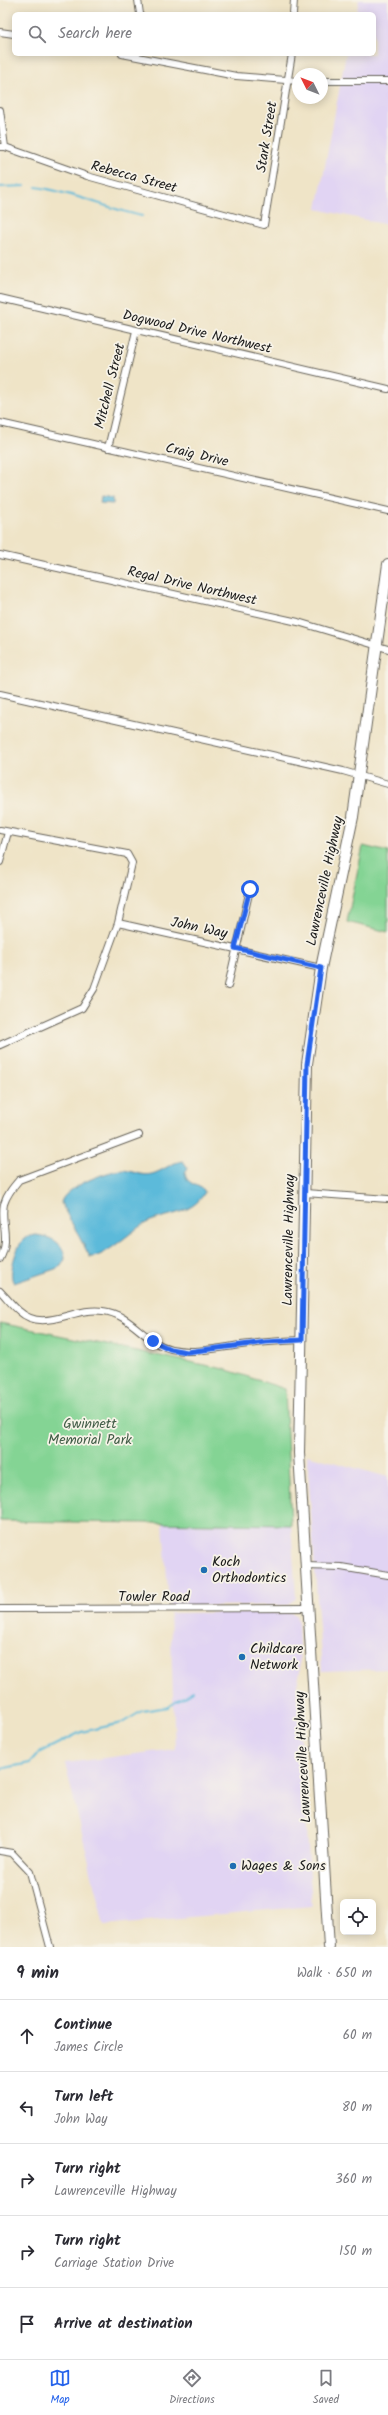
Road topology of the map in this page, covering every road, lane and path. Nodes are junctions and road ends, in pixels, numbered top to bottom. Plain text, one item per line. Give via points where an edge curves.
1 (138, 0) edge
2 (294, 0) edge
3 (140, 12) edge
4 (293, 12) edge
5 (0, 32) edge
6 (12, 34) edge
7 (142, 56) edge
8 (292, 56) edge
9 (328, 81) edge
10 (388, 81) edge
11 (288, 82) junction
12 (292, 82) edge
13 (0, 110) edge
14 (3, 147) edge
15 (264, 225) joint
16 (0, 298) edge
17 (136, 331) junction
18 (388, 389) edge
19 (0, 424) edge
20 (108, 448) junction
21 (388, 511) edge
22 (0, 555) edge
23 (388, 564) edge
24 (378, 646) junction
25 (388, 650) edge
26 (0, 694) edge
27 (359, 776) junction
28 (388, 784) edge
29 (0, 830) edge
30 (8, 832) junction
31 (0, 862) edge
32 (250, 889) dead end
33 (118, 923) junction
34 (235, 948) junction
35 (321, 968) junction
36 (228, 986) dead end
37 (0, 1045) edge
38 (139, 1135) dead end
39 (304, 1193) junction
40 (388, 1198) edge
41 (0, 1259) edge
42 (0, 1291) edge
43 (302, 1340) junction
44 (305, 1566) junction
45 (388, 1575) edge
46 (308, 1608) junction
47 (0, 1609) edge
48 (0, 1851) edge
49 (50, 1947) edge
50 (329, 1947) edge

1 - 3 street
2 - 4 street
5 - 6 street
7 - 11 street via 236,76
8 - 11 street, Stark Street
9 - 10 street
11 - 12 street
11 - 15 street, Stark Street
13 - 14 street
14 - 15 street, Rebecca Street via 87,176
16 - 17 street, Dogwood Drive Northwest
17 - 18 street, Dogwood Drive Northwest
17 - 20 street, Mitchell Street
19 - 20 street, Craig Drive
20 - 21 street, Craig Drive
22 - 24 street, Regal Drive Northwest via 298,622
23 - 24 main road, Lawrenceville Highway
24 - 25 street, Regal Drive Northwest
24 - 27 main road, Lawrenceville Highway
26 - 27 street
27 - 28 street
27 - 35 main road, Lawrenceville Highway via 353,817
29 - 30 street
30 - 31 street
30 - 33 street via 126,854 132,863
32 - 34 street
33 - 34 street, John Way
33 - 37 street via 94,989 82,1008
34 - 35 street, John Way
34 - 36 street
35 - 39 main road, Lawrenceville Highway via 307,1064
38 - 41 street via 19,1180 3,1205 6,1242
39 - 40 street
39 - 43 main road, Lawrenceville Highway
42 - 43 street via 20,1312 30,1318 48,1322 81,1310 104,1310 128,1320 153,1341 170,1349 187,1352
43 - 44 main road, Lawrenceville Highway via 299,1453
44 - 45 street via 342,1567
44 - 46 main road, Lawrenceville Highway
46 - 47 street, Towler Road
46 - 50 main road, Lawrenceville Highway
48 - 49 street via 12,1853 30,1872

